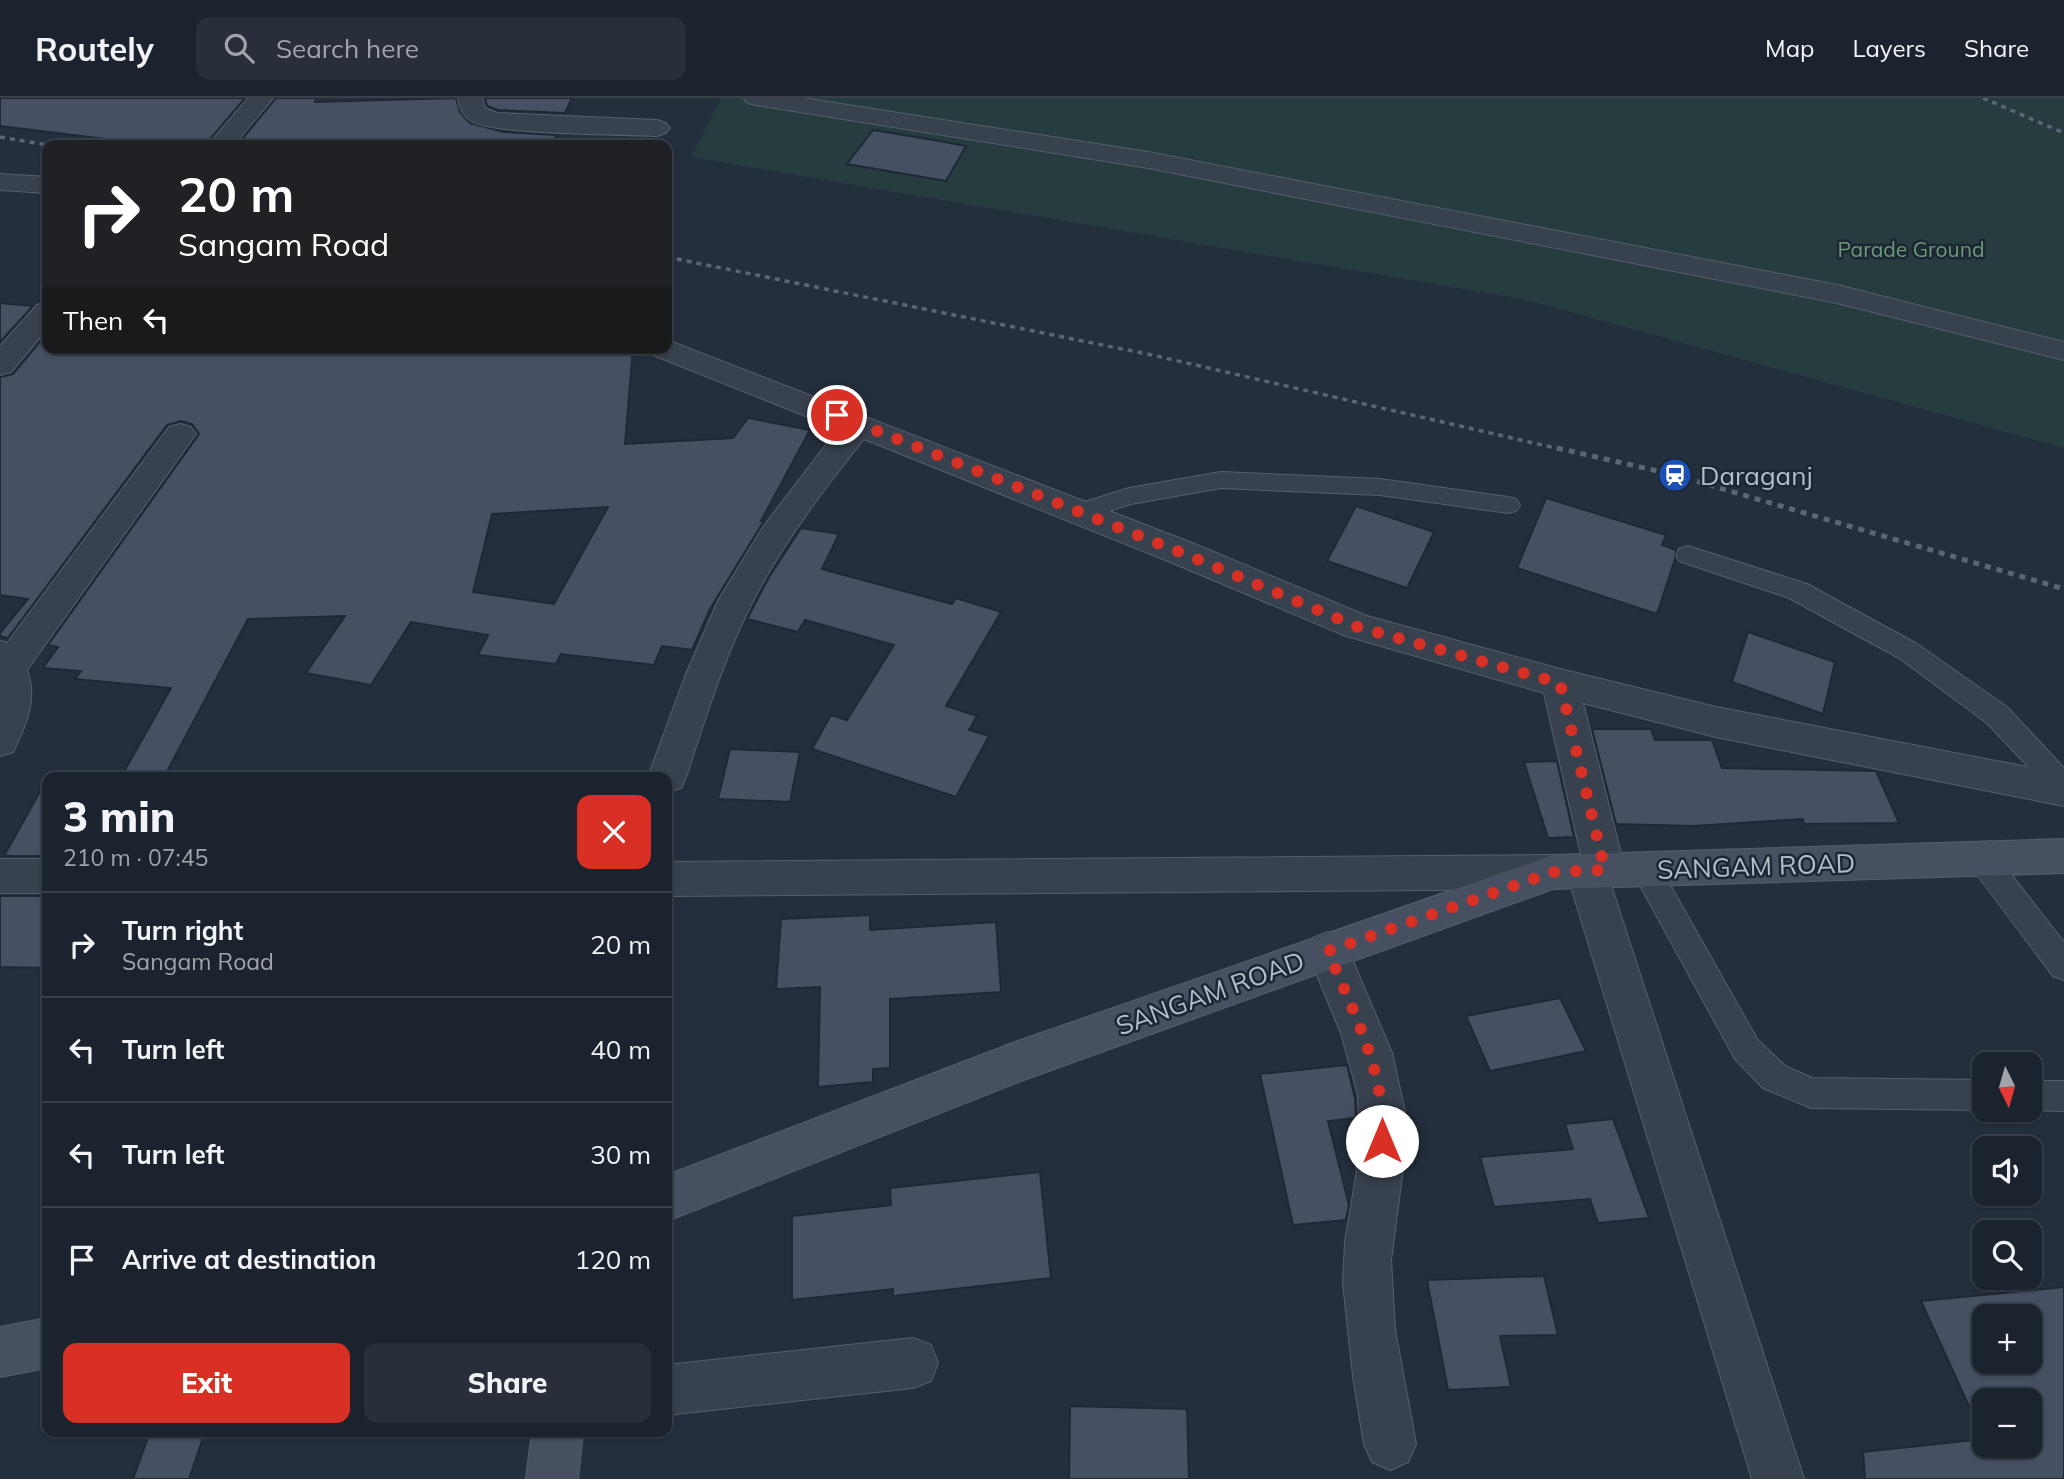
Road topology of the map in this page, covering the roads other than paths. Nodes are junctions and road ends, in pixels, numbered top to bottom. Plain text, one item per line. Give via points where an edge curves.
1 (261, 98) edge
2 (470, 98) edge
3 (756, 98) edge
4 (649, 103) dead end
5 (652, 136) edge
6 (225, 140) edge
7 (0, 182) edge
8 (42, 185) edge
9 (42, 317) edge
10 (672, 351) edge
11 (2064, 351) edge
12 (0, 365) edge
13 (859, 424) junction
14 (180, 434) dead end
15 (1508, 505) dead end
16 (1080, 512) junction
17 (1688, 555) dead end
18 (5, 661) edge
19 (1560, 683) junction
20 (0, 741) edge
21 (669, 772) edge
22 (2064, 788) edge
23 (2064, 856) edge
24 (1982, 859) junction
25 (1646, 869) junction
26 (1581, 870) junction
27 (0, 876) edge
28 (42, 876) edge
29 (672, 879) edge
30 (1328, 951) junction
31 (2064, 966) edge
32 (1972, 1095) edge
33 (2042, 1096) edge
34 (2064, 1096) edge
35 (672, 1196) edge
36 (42, 1344) edge
37 (0, 1352) edge
38 (913, 1363) dead end
39 (672, 1389) edge
40 (557, 1437) edge
41 (1390, 1444) dead end
42 (552, 1479) edge
43 (1778, 1479) edge

1 - 6 street
2 - 5 street via 480,118
3 - 11 street via 1243,178 1837,294
4 - 5 street via 661,108
7 - 8 street
9 - 12 street
10 - 13 street
13 - 16 street
13 - 21 street via 799,499 749,576 705,666
14 - 18 street
15 - 16 lane via 1380,487 1221,480 1129,496
16 - 19 street via 1358,627
17 - 22 lane via 1798,591 1908,652 1997,715
18 - 20 street via 15,697
19 - 22 street via 1716,722
19 - 26 street
23 - 24 main road, SANGAM ROAD
24 - 25 main road, SANGAM ROAD
24 - 31 lane
25 - 26 main road, SANGAM ROAD
25 - 32 lane via 1746,1049 1774,1077 1811,1093
26 - 29 street
26 - 30 main road, SANGAM ROAD
26 - 43 street
27 - 28 street
30 - 35 main road, SANGAM ROAD via 1018,1062
30 - 41 street via 1375,1068 1384,1119 1367,1259 1370,1328
33 - 34 lane
36 - 37 main road
38 - 39 street
40 - 42 main road

